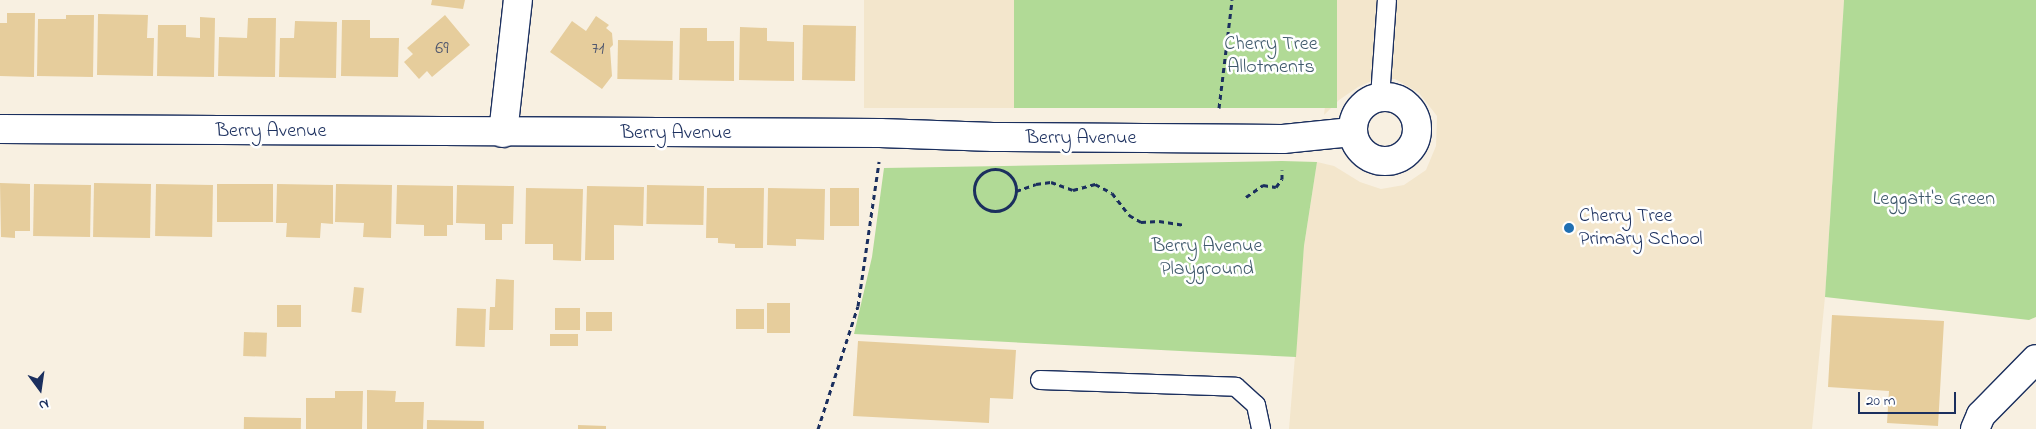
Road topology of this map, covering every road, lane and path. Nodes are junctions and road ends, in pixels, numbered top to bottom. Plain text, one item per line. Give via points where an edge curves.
1 (518, 0) edge
2 (1232, 0) edge
3 (1387, 0) edge
4 (1380, 97) junction
5 (0, 129) edge
6 (1352, 132) junction
7 (503, 133) junction
8 (880, 133) junction
9 (1216, 138) junction
10 (1283, 139) junction
11 (1016, 191) junction
12 (1246, 198) dead end
13 (1185, 225) dead end
14 (2036, 359) edge
15 (1040, 380) dead end
16 (818, 429) edge
17 (1261, 429) edge
18 (1975, 429) edge

1 - 7 street
2 - 9 path
3 - 4 lane
4 - 6 street via 1363,105
4 - 6 street via 1400,100 1414,115 1417,135 1407,153 1388,162 1373,159 1360,151
5 - 7 street, Berry Avenue
6 - 10 street, Berry Avenue
7 - 8 street, Berry Avenue
8 - 9 street, Berry Avenue via 993,138
8 - 16 path via 879,168 858,306
9 - 10 street, Berry Avenue
10 - 12 path via 1282,179 1276,187 1263,185
11 - 11 path via 1007,208 994,211 977,200 975,187 977,180 988,171 1001,170 1012,178
11 - 13 path via 1051,182 1073,190 1095,184 1112,193 1129,215 1140,222
14 - 18 street via 1981,415
15 - 17 lane via 1236,388 1256,405

